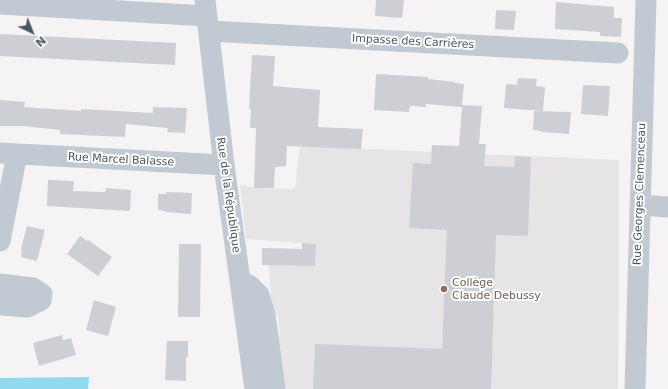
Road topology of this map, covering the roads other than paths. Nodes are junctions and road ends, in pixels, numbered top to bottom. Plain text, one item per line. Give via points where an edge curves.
1 (646, 0) edge
2 (0, 4) edge
3 (207, 16) edge
4 (618, 53) dead end
5 (9, 154) edge
6 (224, 165) junction
7 (6, 189) edge
8 (640, 205) junction
9 (668, 207) edge
10 (0, 241) edge
11 (240, 281) junction
12 (0, 284) edge
13 (0, 304) edge
14 (255, 389) edge
15 (275, 389) edge
16 (635, 389) edge

1 - 8 street, Rue Georges Clemenceau
2 - 3 street, Impasse des Carrières
3 - 4 street, Impasse des Carrières
3 - 6 street, Rue de la République
5 - 6 street, Rue Marcel Balasse
5 - 7 street, Rue Marcel Balasse
6 - 11 street, Rue de la République
7 - 10 street, Rue Marcel Balasse
8 - 9 street
8 - 16 street, Rue Georges Clemenceau
11 - 14 street, Rue de la République
11 - 15 street via 249,284 260,295
12 - 13 street via 33,288 42,294 41,300 28,307

